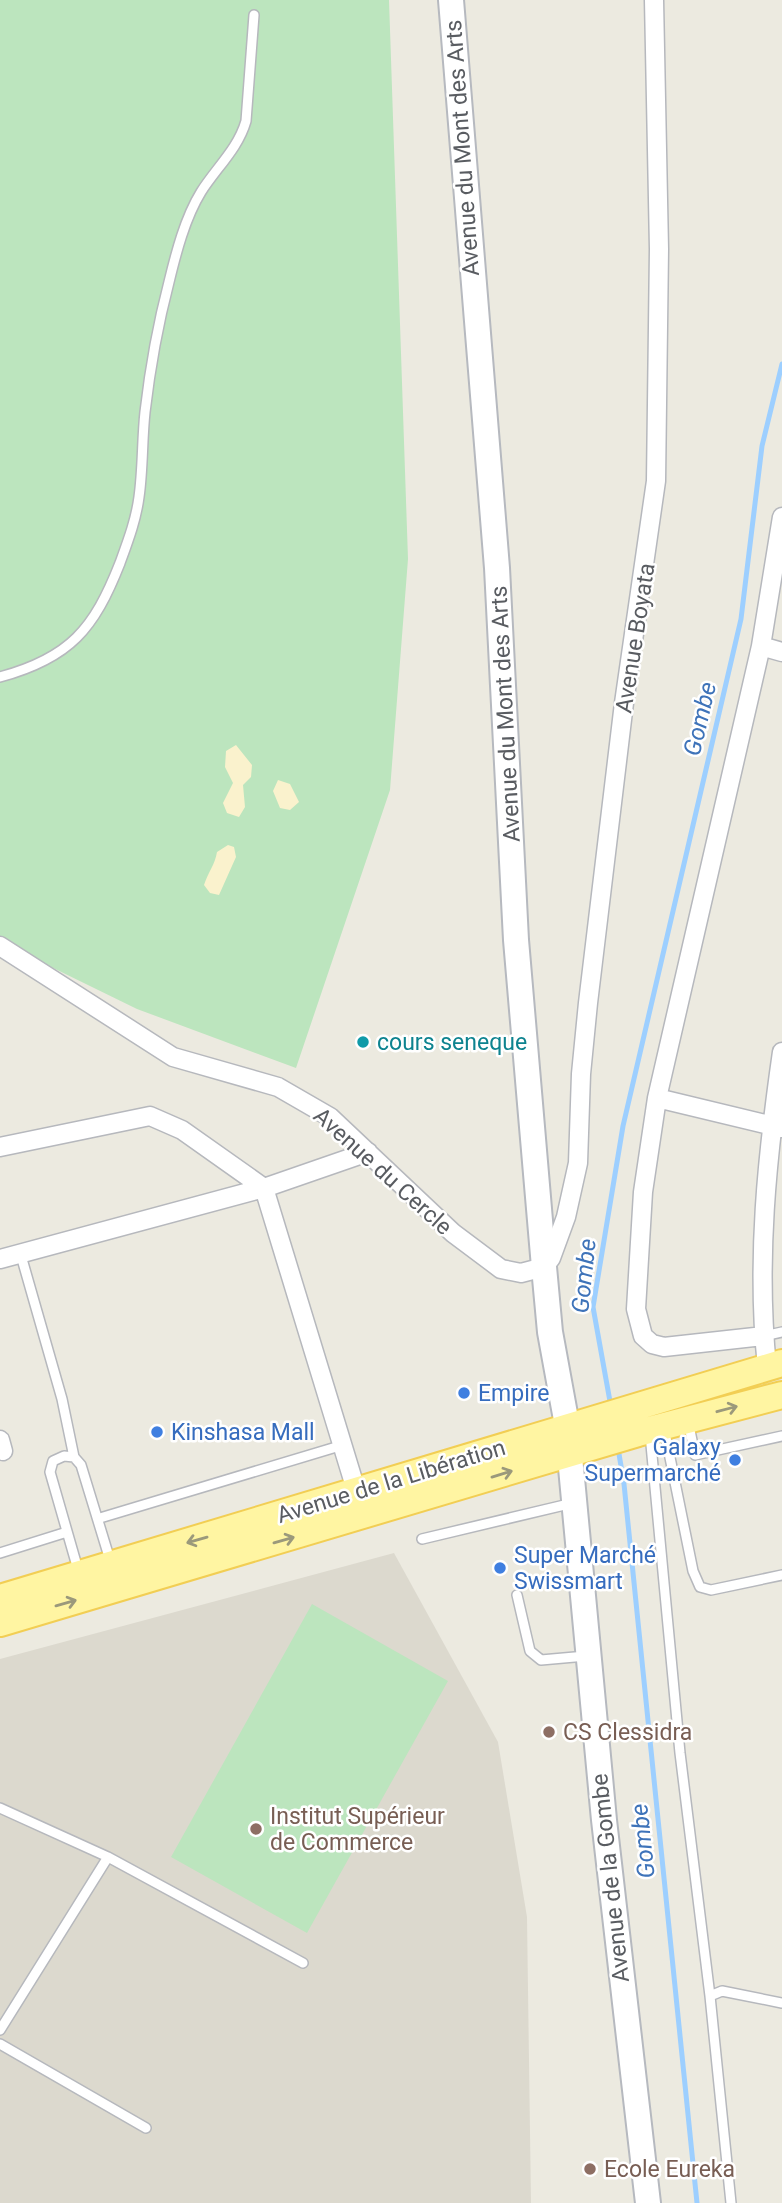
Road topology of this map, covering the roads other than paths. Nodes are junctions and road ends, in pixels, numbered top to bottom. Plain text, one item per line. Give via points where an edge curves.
1 (451, 0) edge
2 (654, 0) edge
3 (254, 15) dead end
4 (782, 517) edge
5 (761, 646) junction
6 (782, 652) edge
7 (0, 677) edge
8 (0, 946) edge
9 (782, 1052) edge
10 (657, 1098) junction
11 (777, 1128) edge
12 (0, 1147) edge
13 (368, 1152) junction
14 (264, 1188) junction
15 (20, 1252) junction
16 (0, 1259) edge
17 (544, 1267) junction
18 (782, 1332) edge
19 (764, 1336) junction
20 (775, 1365) edge
21 (782, 1395) edge
22 (579, 1423) junction
23 (660, 1427) junction
24 (782, 1436) edge
25 (343, 1444) junction
26 (582, 1449) junction
27 (74, 1457) junction
28 (357, 1493) junction
29 (574, 1503) junction
30 (100, 1518) junction
31 (67, 1532) junction
32 (422, 1539) dead end
33 (0, 1553) edge
34 (111, 1565) junction
35 (79, 1575) junction
36 (782, 1575) edge
37 (517, 1595) dead end
38 (0, 1598) edge
39 (0, 1623) edge
40 (587, 1656) junction
41 (0, 1808) edge
42 (108, 1857) junction
43 (303, 1963) dead end
44 (710, 1996) junction
45 (782, 2003) edge
46 (0, 2030) edge
47 (0, 2044) edge
48 (146, 2127) dead end
49 (648, 2203) edge
50 (731, 2203) edge

1 - 17 street, Avenue du Mont des Arts via 497,568 516,940
2 - 17 street, Avenue Boyata via 659,249 656,481 587,1015 578,1163 566,1217
3 - 7 lane via 242,136 200,194 169,282 145,415 139,497 118,568 103,606 77,639 40,665
4 - 5 street
5 - 6 street
5 - 10 street
8 - 13 street, Avenue du Cercle via 173,1057 278,1087 296,1097 331,1117
9 - 11 street
10 - 11 street
10 - 19 street via 642,1205 636,1309 643,1336 664,1347
11 - 19 street via 763,1218
12 - 14 street via 150,1116 182,1130
13 - 14 street
13 - 17 street, Avenue du Cercle via 486,1259 511,1272
14 - 15 street
14 - 25 street
15 - 16 street
15 - 27 lane
17 - 22 street, Avenue du Mont des Arts via 550,1332
18 - 19 lane
19 - 20 street
20 - 22 main road, Avenue de la Libération
23 -> 21 main road, Avenue de la Libération
22 - 26 street, Avenue de la Gombe
22 - 28 main road, Avenue de la Libération
23 - 24 lane via 695,1455
23 - 26 main road, Avenue de la Libération
23 - 36 lane via 700,1587 711,1590
23 - 44 lane via 680,1753
25 - 28 street
25 - 30 lane
26 - 29 street, Avenue de la Gombe
39 -> 26 main road, Avenue de la Libération
27 - 30 lane
27 - 31 lane via 54,1461 50,1472
28 -> 34 main road, Avenue de la Libération
29 - 32 lane
29 - 40 street, Avenue de la Gombe
30 - 34 lane
31 - 33 lane
31 - 35 lane
34 - 35 main road, Avenue de la Libération
35 - 38 main road, Avenue de la Libération
37 - 40 lane via 530,1651 541,1660
40 - 49 street, Avenue de la Gombe
41 - 42 lane
42 - 43 lane
42 - 46 lane
44 - 45 lane via 722,1991
44 - 50 lane
47 - 48 lane

